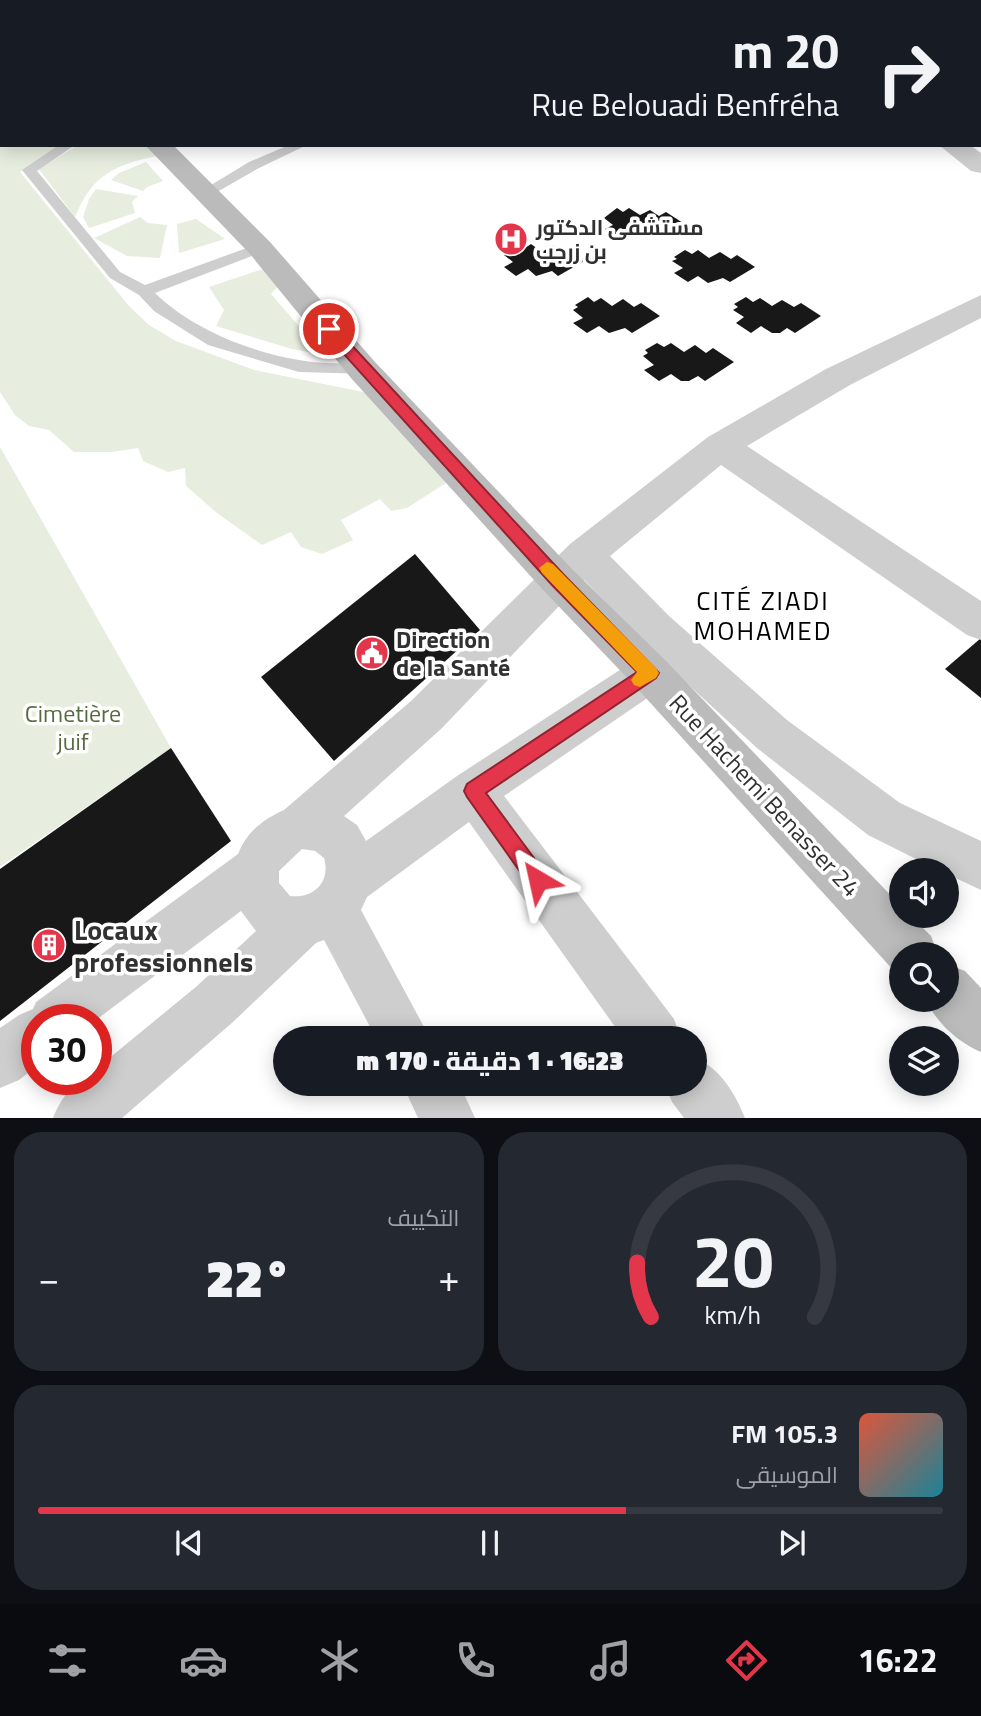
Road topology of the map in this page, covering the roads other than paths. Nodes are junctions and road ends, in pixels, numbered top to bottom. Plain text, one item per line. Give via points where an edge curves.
1 (66, 147) edge
2 (160, 147) edge
3 (296, 147) edge
4 (955, 147) edge
5 (981, 165) edge
6 (205, 192) junction
7 (260, 248) junction
8 (144, 292) junction
9 (981, 305) edge
10 (363, 370) junction
11 (719, 446) junction
12 (571, 567) junction
13 (981, 623) edge
14 (650, 673) junction
15 (473, 791) junction
16 (300, 827) junction
17 (981, 866) edge
18 (256, 870) junction
19 (329, 903) junction
20 (903, 942) edge
21 (959, 1002) edge
22 (76, 1004) edge
23 (397, 1026) edge
24 (646, 1026) edge
25 (981, 1026) edge
26 (21, 1045) edge
27 (0, 1061) edge
28 (436, 1096) edge
29 (701, 1096) edge
30 (80, 1118) edge
31 (448, 1118) edge
32 (718, 1118) edge

1 - 8 lane via 29,170 115,275
2 - 6 main road, Rue Hachemi Benasser 24
3 - 6 lane
4 - 5 street
6 - 7 main road, Rue Hachemi Benasser 24
7 - 8 lane
7 - 10 main road, Rue Hachemi Benasser 24
8 - 10 lane via 214,341 299,366
9 - 11 street via 838,377
10 - 12 main road, Rue Hachemi Benasser 24
11 - 12 street
11 - 13 street
12 - 14 main road, Rue Hachemi Benasser 24
12 - 16 street via 426,715
12 - 17 street via 654,628 772,734 884,819
14 - 15 street
14 - 20 main road, Rue Hachemi Benasser 24
15 - 19 street
15 - 24 street
16 - 18 street via 272,840
16 - 19 street via 328,830 347,850 351,864
18 - 19 street via 261,901 272,914 287,920
18 - 22 street
19 - 23 street
19 - 30 street
21 - 25 main road
26 - 27 street
28 - 31 street
29 - 32 street

